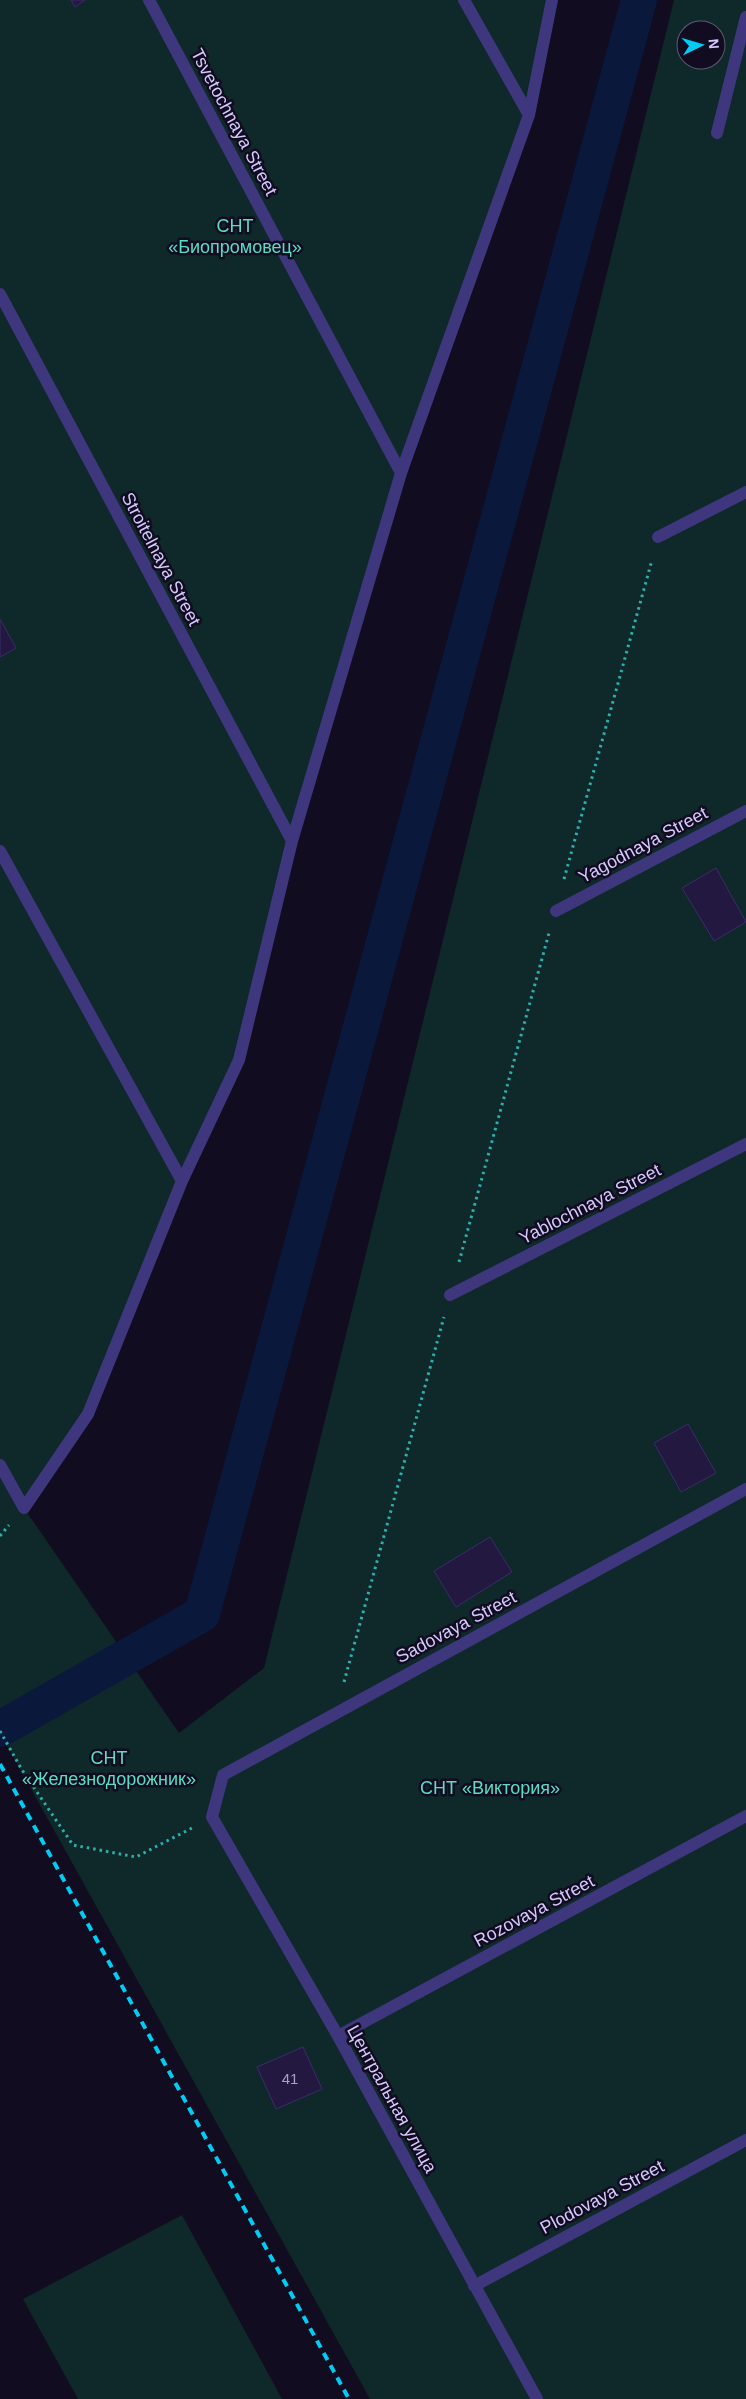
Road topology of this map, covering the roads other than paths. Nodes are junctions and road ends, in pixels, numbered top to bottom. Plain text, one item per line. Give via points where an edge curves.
1 (149, 0) edge
2 (464, 0) edge
3 (552, 0) edge
4 (746, 17) edge
5 (529, 115) junction
6 (717, 133) dead end
7 (0, 294) edge
8 (401, 473) junction
9 (746, 492) edge
10 (658, 537) road end
11 (746, 810) edge
12 (292, 841) junction
13 (0, 851) edge
14 (556, 911) road end
15 (746, 1144) edge
16 (182, 1181) junction
17 (450, 1295) road end
18 (0, 1465) edge
19 (746, 1489) edge
20 (746, 1816) edge
21 (212, 1817) joint
22 (338, 2036) junction
23 (746, 2140) edge
24 (474, 2286) junction
25 (537, 2399) edge

1 - 8 street, Tsvetochnaya Street
2 - 5 street
3 - 5 street
4 - 6 street
5 - 8 street
7 - 12 street, Stroitelnaya Street
8 - 12 street
9 - 10 street
11 - 14 street, Yagodnaya Street
12 - 16 street via 238,1060
13 - 16 street
15 - 17 street, Yablochnaya Street
16 - 18 street via 88,1414 24,1508
19 - 21 street, Sadovaya Street via 223,1775
20 - 22 street, Rozovaya Street
21 - 22 street, Центральная улица
22 - 24 street, Центральная улица
23 - 24 street, Plodovaya Street
24 - 25 street, Центральная улица

